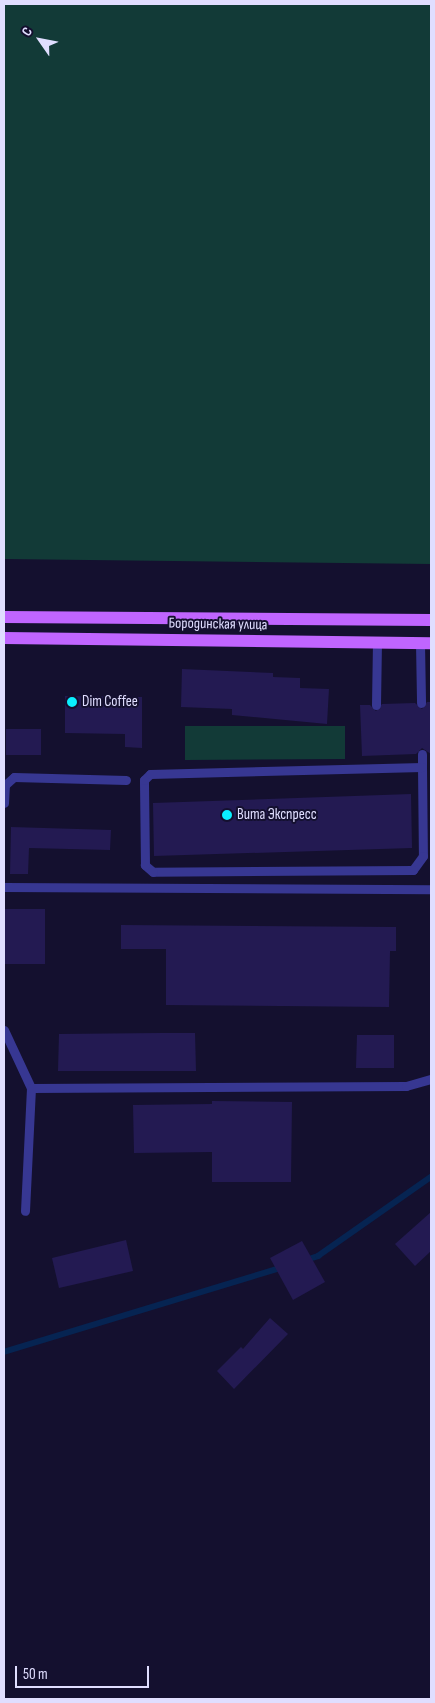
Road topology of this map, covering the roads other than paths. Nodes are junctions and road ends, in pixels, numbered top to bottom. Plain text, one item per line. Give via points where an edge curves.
1 (4, 617) edge
2 (431, 620) edge
3 (4, 638) edge
4 (377, 642) junction
5 (426, 643) edge
6 (421, 703) dead end
7 (376, 705) dead end
8 (422, 754) dead end
9 (422, 767) junction
10 (126, 780) dead end
11 (4, 803) edge
12 (4, 887) edge
13 (431, 888) edge
14 (4, 1030) edge
15 (431, 1079) edge
16 (31, 1088) junction
17 (25, 1211) dead end

1 - 2 main road, Бородинская улица
3 - 4 main road, Бородинская улица
4 - 5 main road, Бородинская улица
4 - 7 lane
5 - 6 lane
8 - 9 lane
9 - 9 lane via 423,856 413,870 153,872 145,865 144,780 150,774
10 - 11 lane via 14,777 5,785
12 - 13 lane
14 - 16 lane
15 - 16 lane via 406,1086
16 - 17 lane

